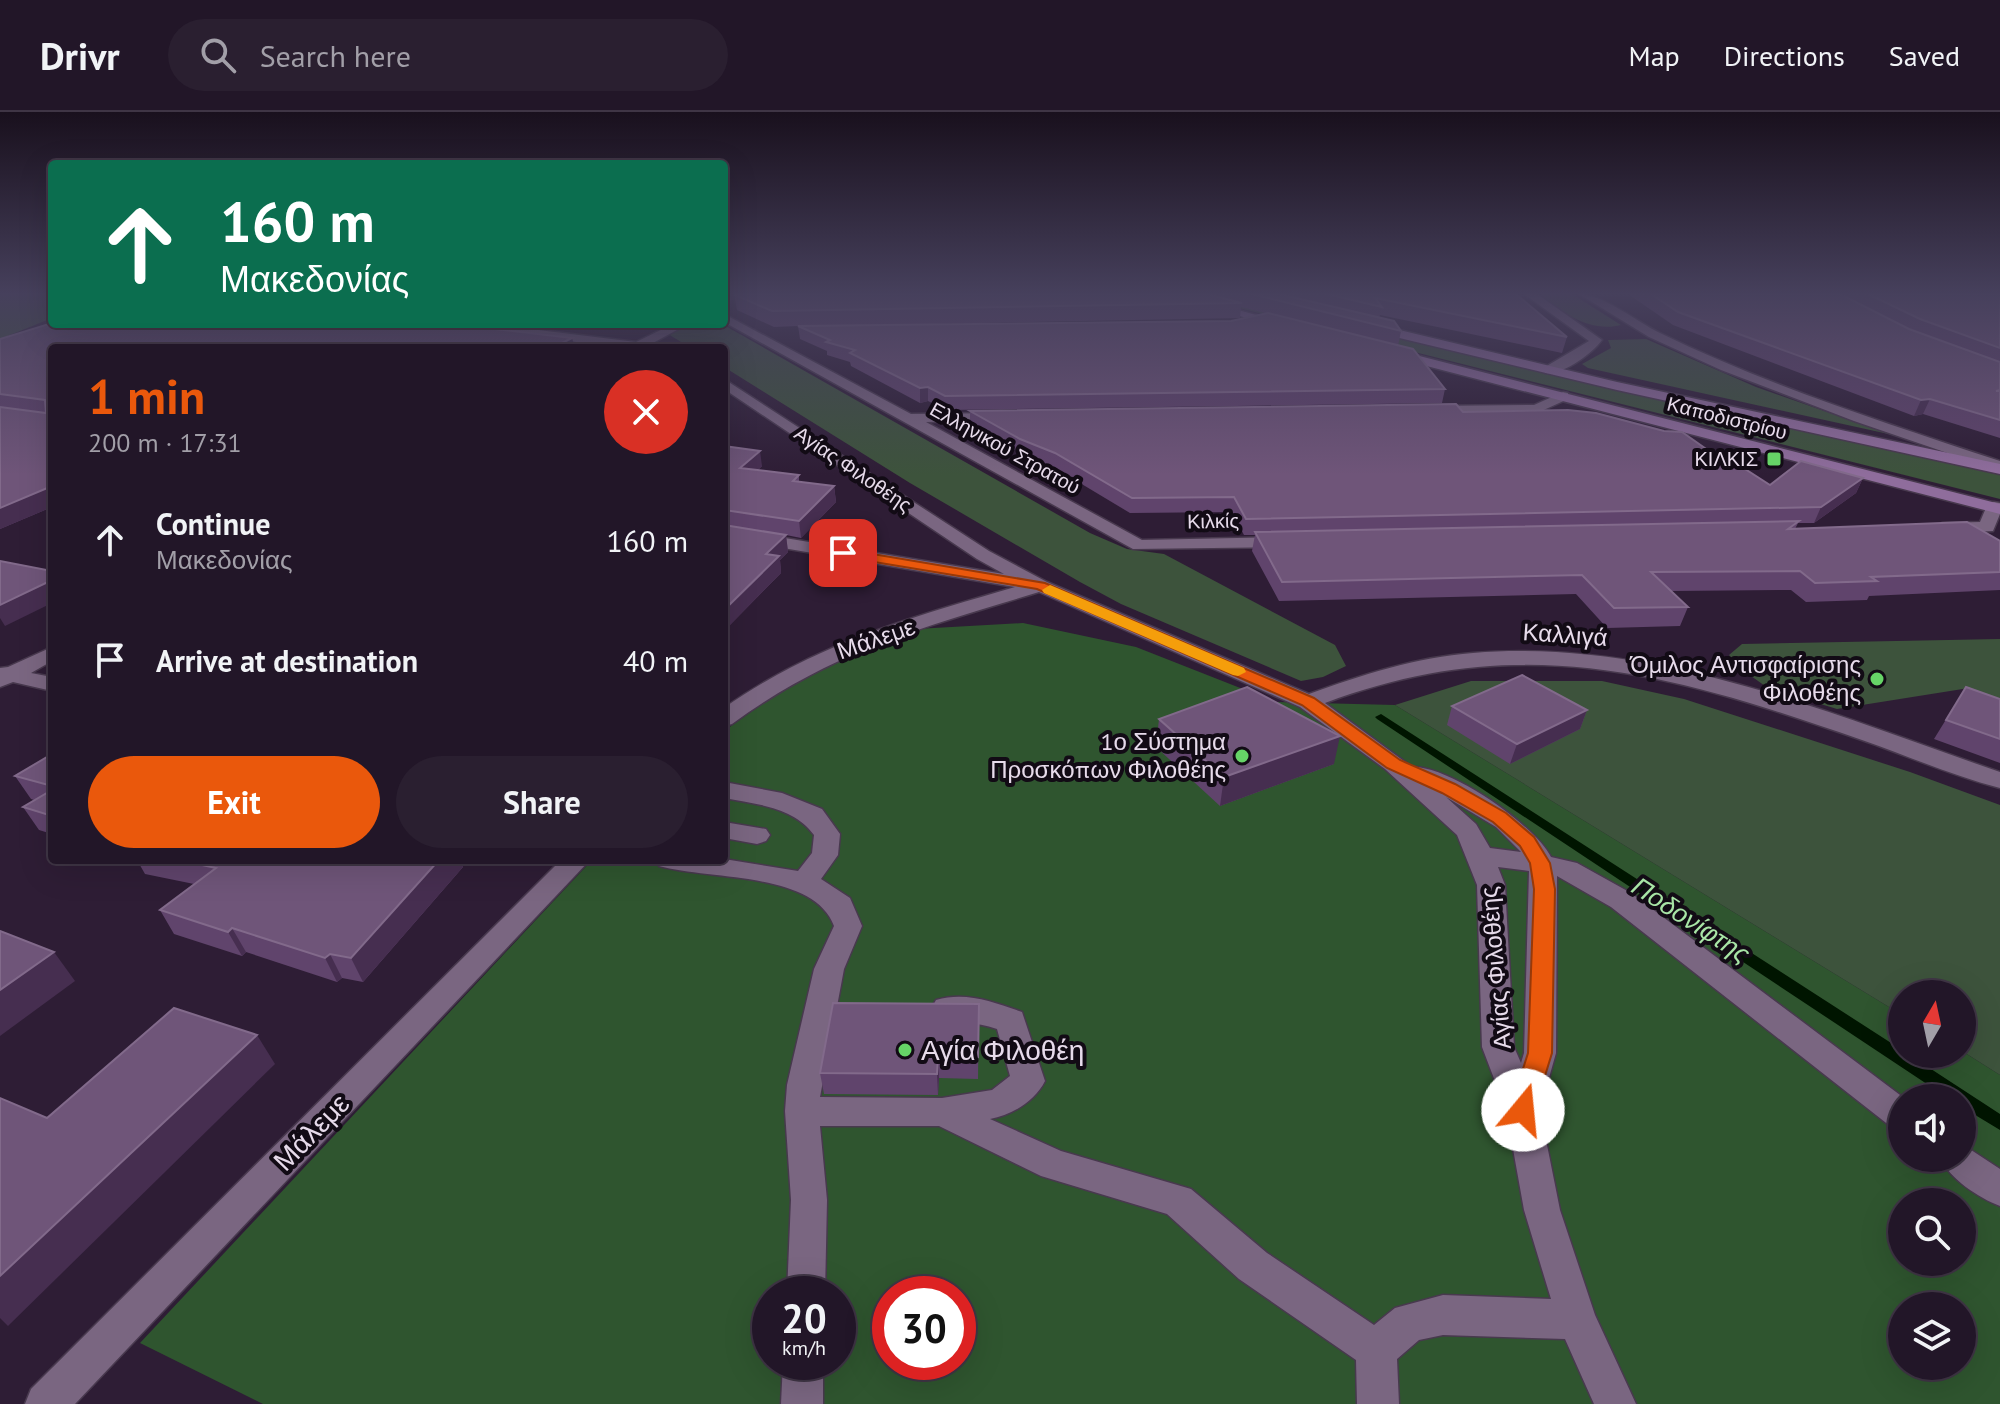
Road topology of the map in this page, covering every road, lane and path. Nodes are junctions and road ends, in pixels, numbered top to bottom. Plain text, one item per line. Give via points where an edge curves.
1 (796, 354) edge
2 (1400, 354) edge
3 (1484, 354) edge
4 (1579, 354) edge
5 (1697, 354) edge
6 (1550, 370) junction
7 (728, 386) edge
8 (1563, 396) junction
9 (1412, 411) edge
10 (1020, 416) edge
11 (911, 418) junction
12 (2000, 468) edge
13 (1997, 508) edge
14 (1923, 528) edge
15 (728, 534) edge
16 (1299, 542) edge
17 (1139, 545) joint
18 (983, 555) junction
19 (962, 573) junction
20 (1040, 586) junction
21 (48, 655) edge
22 (4, 676) edge
23 (48, 683) edge
24 (1308, 702) junction
25 (728, 716) edge
26 (1394, 764) junction
27 (2000, 780) edge
28 (728, 791) edge
29 (728, 831) edge
30 (757, 835) dead end
31 (1481, 856) junction
32 (1540, 863) junction
33 (573, 864) edge
34 (694, 864) edge
35 (805, 881) junction
36 (914, 1009) edge
37 (1888, 1105) edge
38 (1523, 1110) junction
39 (802, 1111) junction
40 (942, 1112) junction
41 (1976, 1172) edge
42 (2000, 1190) edge
43 (807, 1276) edge
44 (1577, 1320) junction
45 (1376, 1350) junction
46 (803, 1380) edge
47 (46, 1404) edge
48 (802, 1404) edge
49 (1378, 1404) edge
50 (1615, 1404) edge

1 - 11 street, Ελληνικού Στρατού
2 - 8 main road, Καποδιστρίου
3 - 6 main road, Καποδιστρίου
4 - 6 street
5 - 12 street
6 - 12 main road, Καποδιστρίου
7 - 18 street, Αγίας Φιλοθέης
8 - 9 street via 1537,409
8 - 13 main road, Καποδιστρίου
10 - 11 street
11 - 17 street, Ελληνικού Στρατού
13 - 14 street via 1987,527
15 - 19 street
16 - 17 street, Κιλκίς
18 - 19 street via 977,571
18 - 20 street, Αγίας Φιλοθέης
19 - 20 street
20 - 24 street, Αγίας Φιλοθέης
20 - 25 street, Μάλεμε via 821,659 770,685
21 - 22 street
22 - 23 street
24 - 26 street, Αγίας Φιλοθέης
24 - 27 street, Καλλιγά via 1370,679 1471,659 1576,659 1725,688
26 - 31 street, Αγίας Φιλοθέης via 1467,830
26 - 32 street, Αγίας Φιλοθέης via 1499,817 1527,841
28 - 35 street via 773,799 813,815 827,834 825,855
29 - 30 street
31 - 32 street
31 - 38 street, Αγίας Φιλοθέης via 1491,885 1498,1047
32 - 37 street via 1567,870 1621,900
32 - 38 street, Αγίας Φιλοθέης via 1540,1053
33 - 47 street, Μάλεμε
34 - 35 street
35 - 39 street via 840,905 848,926 829,969 836,1009 804,1085
36 - 40 street via 977,1009 1011,1021 1028,1081 1000,1103
38 - 44 street, Αγίας Φιλοθέης via 1542,1210
39 - 40 street
39 - 43 street via 809,1200
40 - 45 street via 1054,1165 1178,1201 1253,1266
41 - 42 street
44 - 45 street via 1443,1315 1409,1322
44 - 50 street, Αγίας Φιλοθέης
45 - 49 street
46 - 48 street

